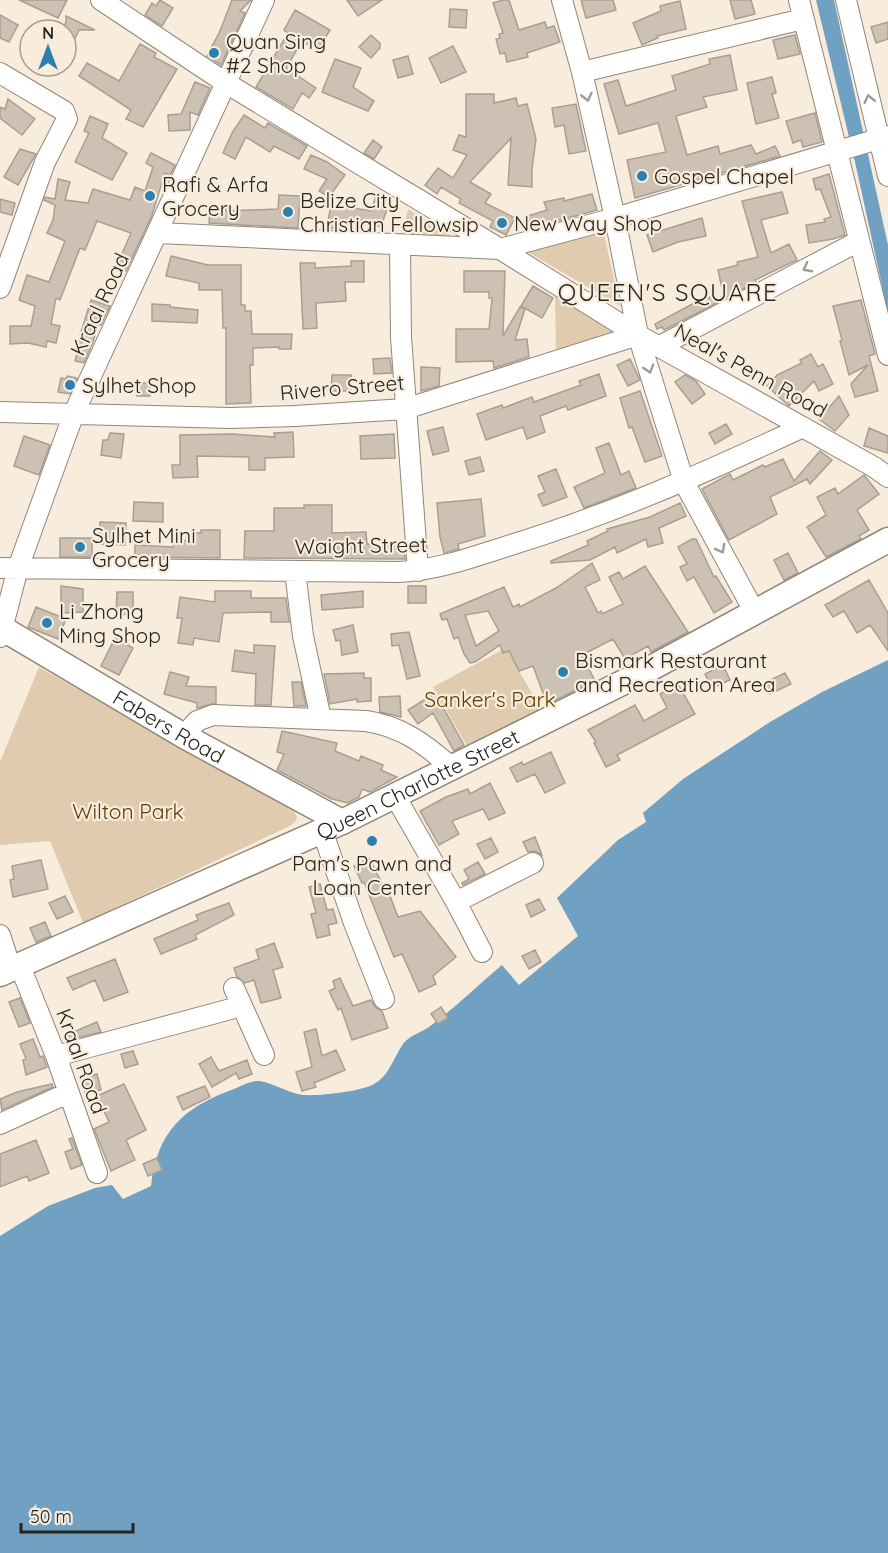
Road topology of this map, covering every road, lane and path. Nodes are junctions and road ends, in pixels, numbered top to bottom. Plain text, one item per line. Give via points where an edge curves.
1 (101, 0) edge
2 (264, 0) edge
3 (562, 0) edge
4 (846, 0) edge
5 (801, 9) edge
6 (582, 72) junction
7 (0, 73) edge
8 (226, 83) junction
9 (863, 143) edge
10 (888, 177) edge
11 (615, 218) junction
12 (158, 233) junction
13 (859, 241) junction
14 (400, 246) junction
15 (501, 249) junction
16 (0, 288) edge
17 (638, 335) junction
18 (660, 346) junction
19 (888, 355) edge
20 (405, 409) junction
21 (0, 412) edge
22 (74, 413) junction
23 (804, 427) junction
24 (888, 477) edge
25 (684, 482) junction
26 (888, 540) edge
27 (9, 568) edge
28 (295, 571) junction
29 (418, 571) junction
30 (754, 611) junction
31 (1, 631) edge
32 (321, 719) junction
33 (184, 736) junction
34 (452, 767) junction
35 (395, 796) junction
36 (332, 826) junction
37 (533, 863) dead end
38 (456, 902) junction
39 (0, 935) edge
40 (482, 952) dead end
41 (10, 970) edge
42 (384, 999) dead end
43 (264, 1055) dead end
44 (56, 1056) junction
45 (68, 1093) junction
46 (0, 1124) edge
47 (97, 1173) dead end

1 - 8 street, Neal's Penn Road
2 - 8 street, Kraal Road
3 - 6 street
9 -> 4 street
5 - 6 street
5 - 9 street
6 -> 11 street
7 - 16 street via 67,114 65,126 45,162
8 - 12 street, Kraal Road
8 - 15 street, Neal's Penn Road
9 - 10 street
9 - 11 street
9 - 13 street
11 - 15 street
11 - 17 street
12 - 14 street
12 - 22 street, Kraal Road
13 -> 18 street
13 - 19 street
14 - 15 street
14 - 20 street
15 - 17 street, Neal's Penn Road
17 - 18 street, Neal's Penn Road
17 - 20 street, Rivero Street
17 -> 25 street
18 - 23 street, Neal's Penn Road
20 - 22 street, Rivero Street via 230,418
20 - 29 street
21 - 22 street, Rivero Street
22 - 27 street, Kraal Road
23 - 24 street, Neal's Penn Road
23 - 25 street, Waight Street
25 - 29 street, Waight Street via 554,532
25 -> 30 street
26 - 30 main road, Queen Charlotte Street
27 - 28 street, Waight Street
27 - 31 street, Kraal Road
28 - 29 street, Waight Street
28 - 32 street via 303,636
30 - 34 main road, Queen Charlotte Street via 642,673
31 - 33 main road, Fabers Road
32 - 33 street via 213,715 197,721
32 - 34 street via 381,723 396,728 414,736
33 - 36 main road, Fabers Road
34 - 35 main road, Queen Charlotte Street
35 - 36 main road, Queen Charlotte Street
35 - 38 street
36 - 41 main road, Queen Charlotte Street
36 - 42 street via 354,923
37 - 38 street
38 - 40 street
39 - 41 street, Kraal Road
41 - 44 street, Kraal Road
43 - 44 street via 238,997
44 - 45 street, Kraal Road
45 - 46 street
45 - 47 street, Kraal Road

